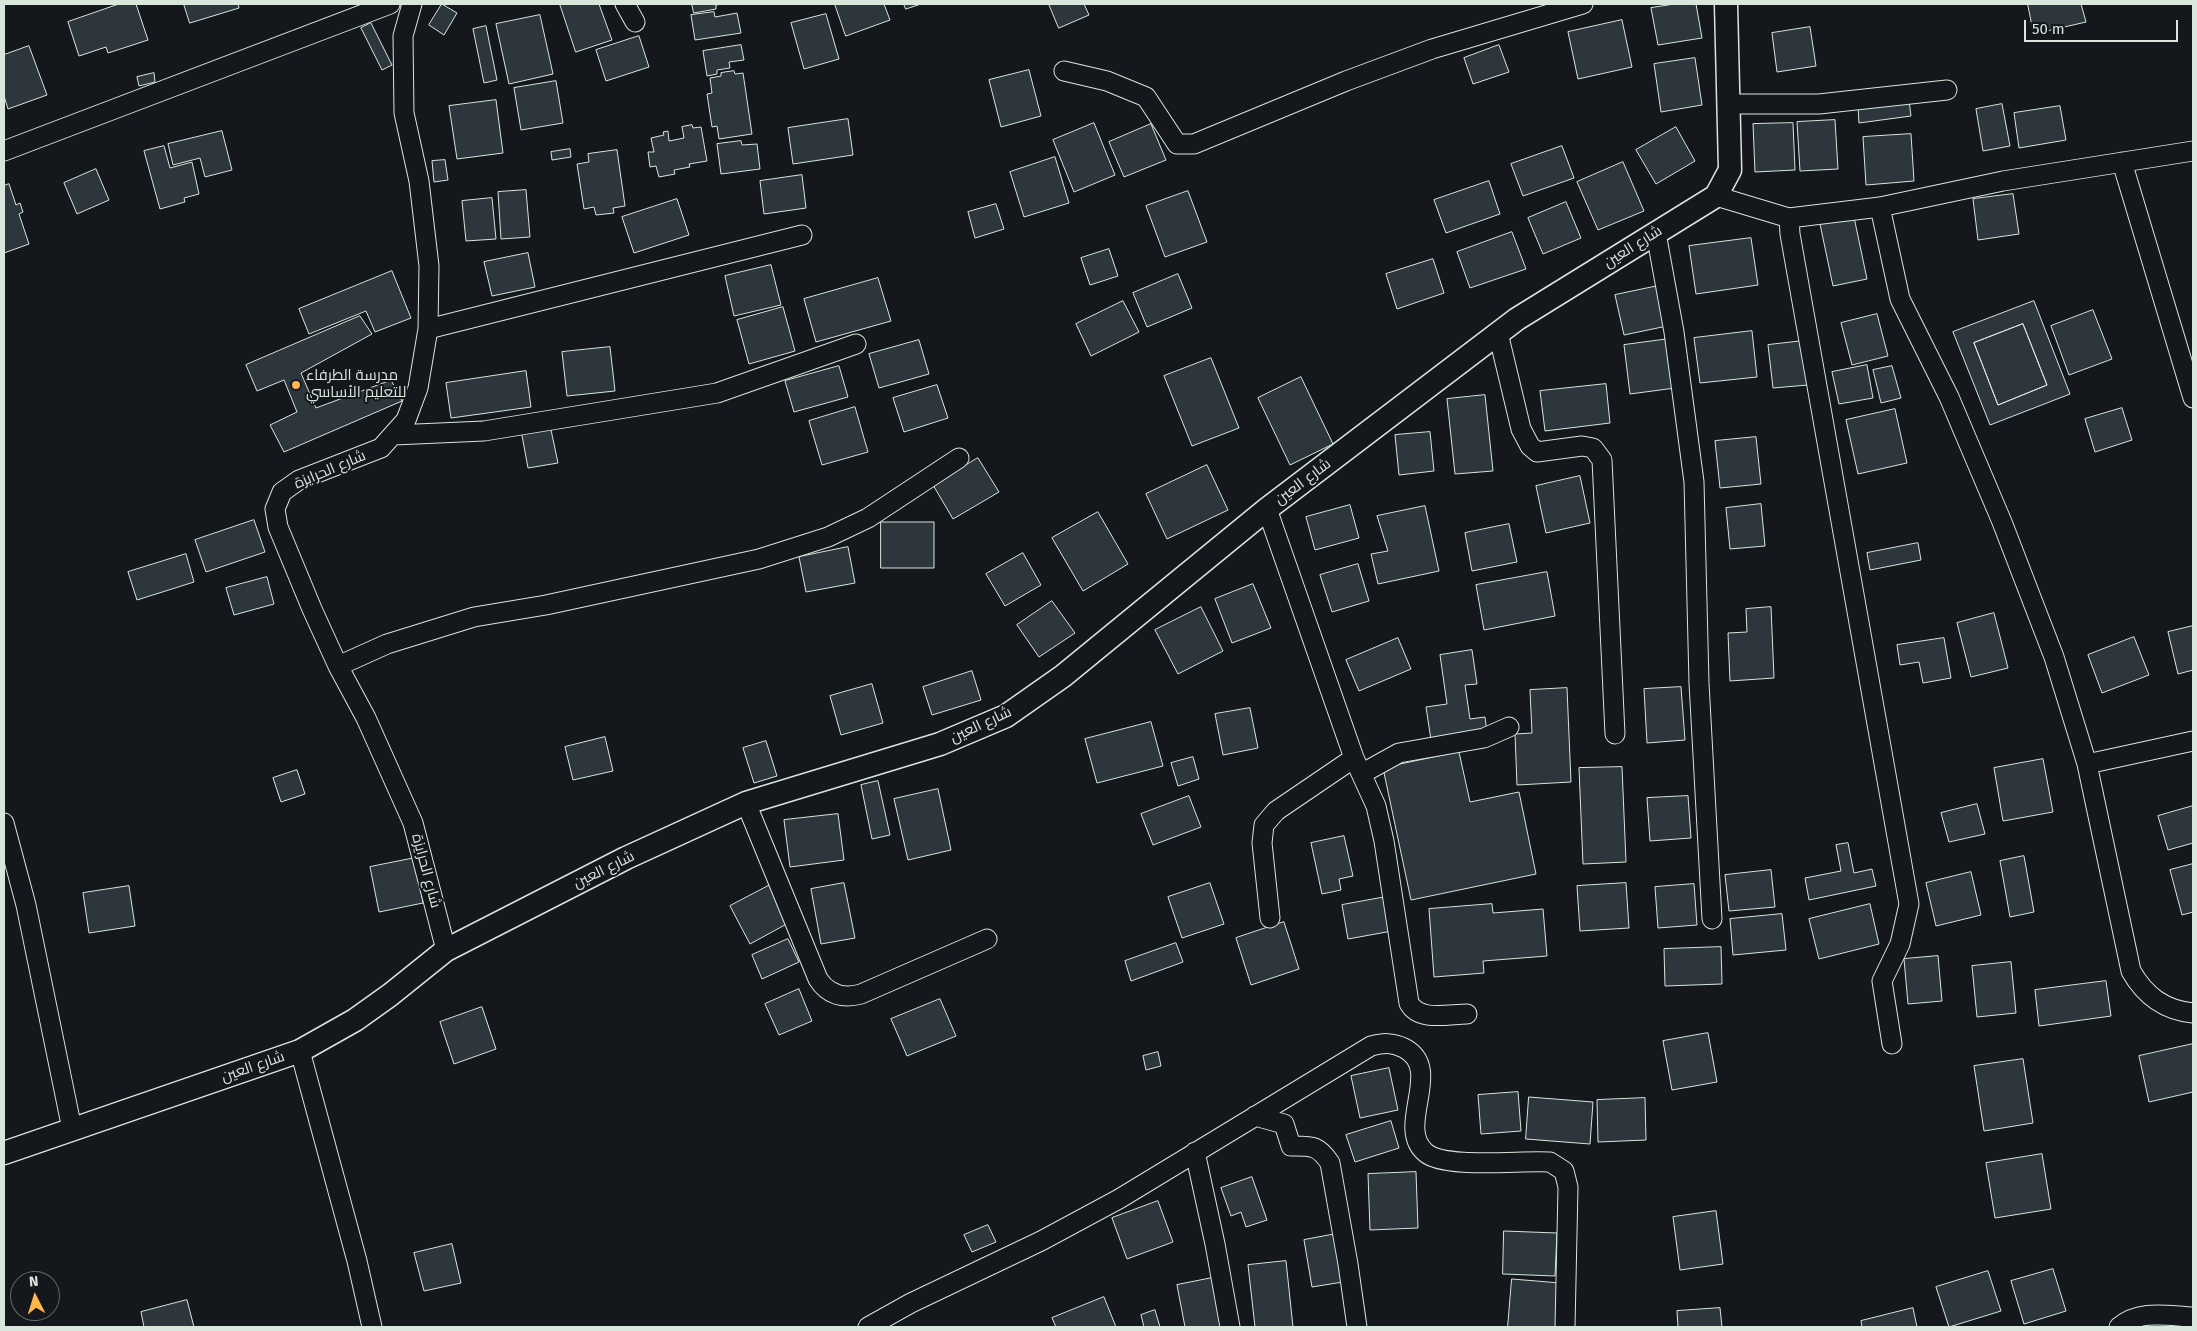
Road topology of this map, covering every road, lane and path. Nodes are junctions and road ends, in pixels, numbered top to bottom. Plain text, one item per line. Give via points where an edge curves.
1 (390, 4) edge
2 (412, 4) edge
3 (625, 4) edge
4 (1583, 4) edge
5 (1726, 4) edge
6 (635, 22) dead end
7 (1064, 71) dead end
8 (1947, 90) dead end
9 (1730, 104) junction
10 (4, 150) edge
11 (2193, 151) edge
12 (2122, 162) junction
13 (1716, 196) junction
14 (1880, 207) junction
15 (1789, 218) junction
16 (1656, 233) junction
17 (802, 235) dead end
18 (428, 329) junction
19 (1498, 334) junction
20 (856, 344) dead end
21 (2193, 398) edge
22 (394, 434) junction
23 (959, 458) dead end
24 (1267, 509) junction
25 (338, 666) junction
26 (1509, 727) dead end
27 (1616, 734) dead end
28 (2193, 741) edge
29 (2087, 764) junction
30 (1359, 765) junction
31 (746, 803) junction
32 (4, 823) edge
33 (1270, 918) dead end
34 (1712, 919) dead end
35 (987, 938) dead end
36 (446, 950) junction
37 (2193, 1013) edge
38 (1467, 1014) dead end
39 (1892, 1044) dead end
40 (300, 1051) junction
41 (1255, 1116) junction
42 (72, 1129) junction
43 (1194, 1152) junction
44 (4, 1153) edge
45 (2193, 1317) edge
46 (372, 1327) edge
47 (868, 1327) edge
48 (1230, 1327) edge
49 (1357, 1327) edge
50 (1565, 1327) edge
51 (2119, 1327) edge

1 - 10 street
2 - 18 street, شارع الحرايزة via 403,36 404,113 419,181 429,266
3 - 6 street
4 - 7 street via 1432,49 1194,144 1177,144 1146,97 1107,81
5 - 9 street
8 - 9 street via 1819,104
9 - 13 street via 1730,170
11 - 12 street
12 - 14 street via 2002,181
12 - 21 street
13 - 15 street
13 - 16 street, شارع العين
14 - 15 street
14 - 29 street via 1900,299 1935,366 2002,522 2054,657
15 - 39 street via 1909,904 1900,944 1882,981
16 - 19 street, شارع العين
16 - 34 street via 1674,332 1694,482 1699,683
17 - 18 street
18 - 22 street, شارع الحرايزة via 418,388 406,420
19 - 24 street, شارع العين
19 - 27 street via 1518,417 1530,446 1537,452 1568,447 1593,448 1602,460
20 - 22 street via 717,393 484,431
22 - 25 street, شارع الحرايزة via 381,448 299,480 282,492 275,509 278,527
23 - 25 street via 868,518 828,537 730,565 546,605 474,617 387,644
24 - 30 street
24 - 31 street, شارع العين via 1063,676 1006,716 940,744
25 - 36 street, شارع الحرايزة via 366,718 413,823
26 - 30 street via 1484,738 1399,753
28 - 29 street
29 - 37 street via 2131,971 2139,985 2163,1006
30 - 33 street via 1276,811 1264,825 1262,844
30 - 38 street via 1381,824 1409,1003 1424,1015
31 - 35 street via 818,979 829,992 845,997 861,994
31 - 36 street, شارع العين via 626,858
32 - 42 street via 28,915
36 - 40 street, شارع العين via 362,1016
40 - 42 street, شارع العين
40 - 46 street
41 - 43 street
41 - 49 street via 1284,1124 1291,1146 1312,1146 1330,1163
41 - 50 street via 1371,1046 1396,1044 1407,1050 1416,1059 1420,1070 1414,1128 1419,1146 1425,1153 1442,1161 1550,1162 1564,1172 1568,1187
42 - 44 street, شارع العين
43 - 47 street via 1080,1221
43 - 48 street
45 - 51 street via 2141,1315

